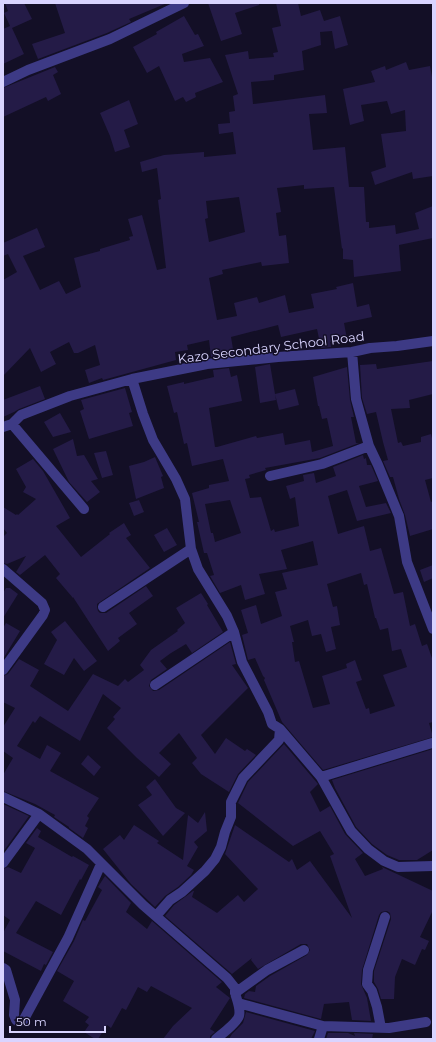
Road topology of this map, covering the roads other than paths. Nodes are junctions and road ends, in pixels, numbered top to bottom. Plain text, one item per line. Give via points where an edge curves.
1 (184, 3) edge
2 (3, 82) edge
3 (433, 340) edge
4 (352, 352) junction
5 (132, 379) junction
6 (7, 425) edge
7 (369, 446) junction
8 (270, 476) dead end
9 (84, 509) dead end
10 (191, 549) junction
11 (3, 569) edge
12 (103, 607) dead end
13 (433, 629) edge
14 (234, 632) junction
15 (3, 670) edge
16 (155, 685) dead end
17 (280, 729) junction
18 (432, 743) edge
19 (321, 777) junction
20 (3, 798) edge
21 (39, 814) junction
22 (3, 863) edge
23 (101, 864) junction
24 (433, 866) edge
25 (156, 916) junction
26 (385, 917) dead end
27 (304, 950) dead end
28 (3, 968) edge
29 (237, 998) junction
30 (426, 1022) dead end
31 (323, 1026) junction
32 (381, 1028) junction
33 (216, 1039) edge
34 (319, 1039) edge

1 - 2 street via 110,39
3 - 4 street, Kazo Secondary School Road
4 - 5 street, Kazo Secondary School Road via 278,356 207,364
4 - 7 street via 356,399
5 - 6 street, Kazo Secondary School Road via 70,396 21,415
5 - 10 street via 153,440 185,499
6 - 9 street
7 - 8 street via 322,464
7 - 13 street via 399,516 407,562
10 - 12 street
10 - 14 street via 198,569
11 - 15 street via 42,603 45,610
14 - 16 street
14 - 17 street via 242,662 272,724
17 - 19 street
17 - 25 street via 279,740 243,778 231,802 231,817 214,859 205,871 170,900
18 - 19 street
19 - 24 street via 351,831 368,849 384,861 398,867
20 - 21 street
21 - 22 street
21 - 23 street via 87,849
23 - 25 street
23 - 28 street via 68,938 23,1021 16,1020 14,1015 15,1000 6,970
25 - 29 street via 227,978 235,988
26 - 32 street via 367,977
27 - 29 street via 268,970
29 - 31 street
29 - 33 street via 239,1016
30 - 32 street
31 - 32 street
31 - 34 street

